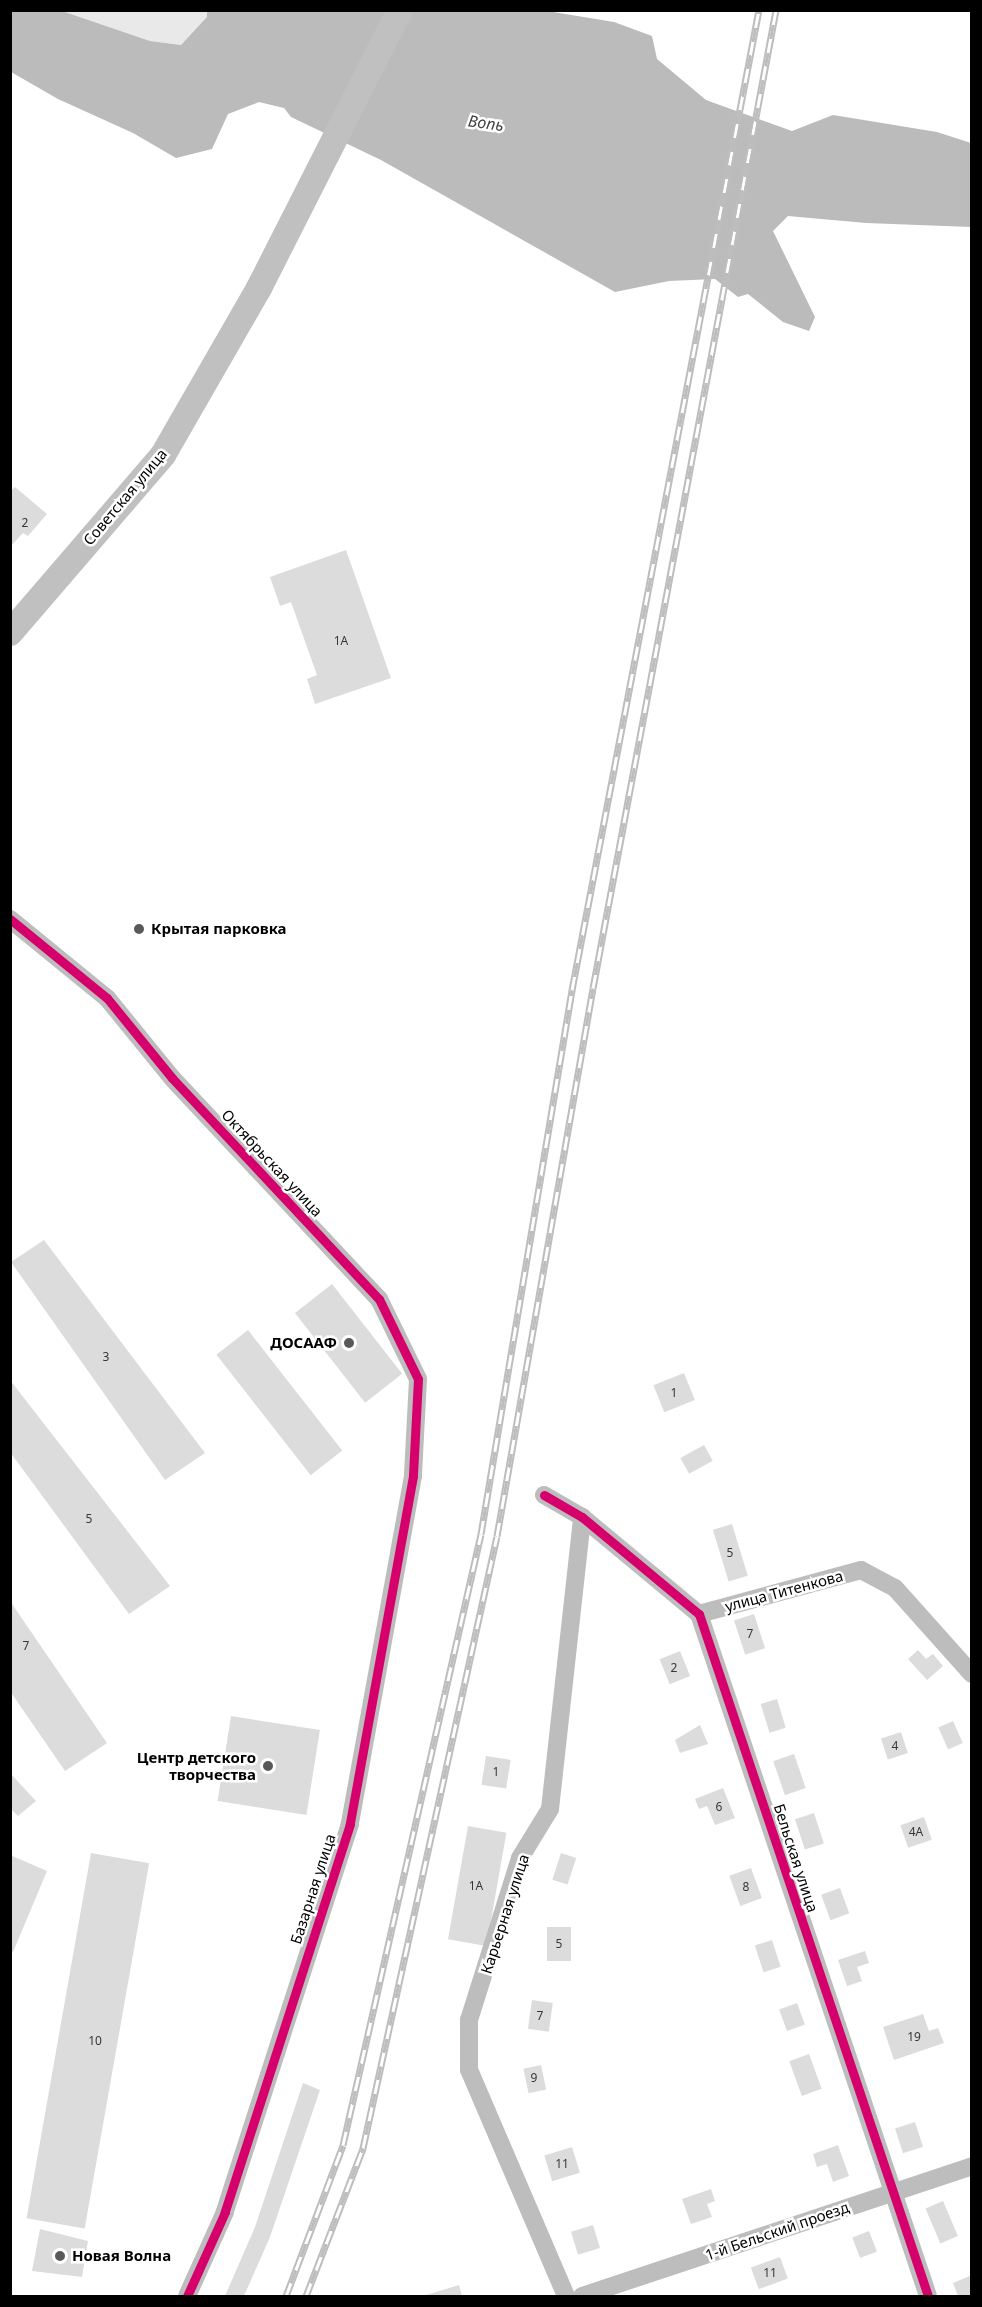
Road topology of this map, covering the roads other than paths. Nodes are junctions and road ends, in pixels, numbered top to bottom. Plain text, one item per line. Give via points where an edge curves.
1 (400, 10) edge
2 (10, 633) edge
3 (10, 919) edge
4 (413, 1476) joint
5 (544, 1496) dead end
6 (582, 1517) junction
7 (699, 1614) junction
8 (972, 1674) edge
9 (972, 2166) edge
10 (892, 2192) junction
11 (187, 2296) edge
12 (566, 2296) edge
13 (582, 2296) edge
14 (928, 2296) edge

1 - 2 street, Советская улица via 259,288 163,454
3 - 4 street, Октябрьская улица via 107,998 172,1078 379,1299 418,1379
4 - 11 street, Базарная улица via 350,1824 225,2212
5 - 6 street
6 - 7 street
6 - 12 street, Карьерная улица via 550,1809 520,1858 469,2020 469,2070
7 - 8 street, улица Титенкова via 861,1570 896,1588
7 - 10 street, Бельская улица
9 - 10 street, 1-й Бельский проезд
10 - 13 street, 1-й Бельский проезд
10 - 14 street, Бельская улица

